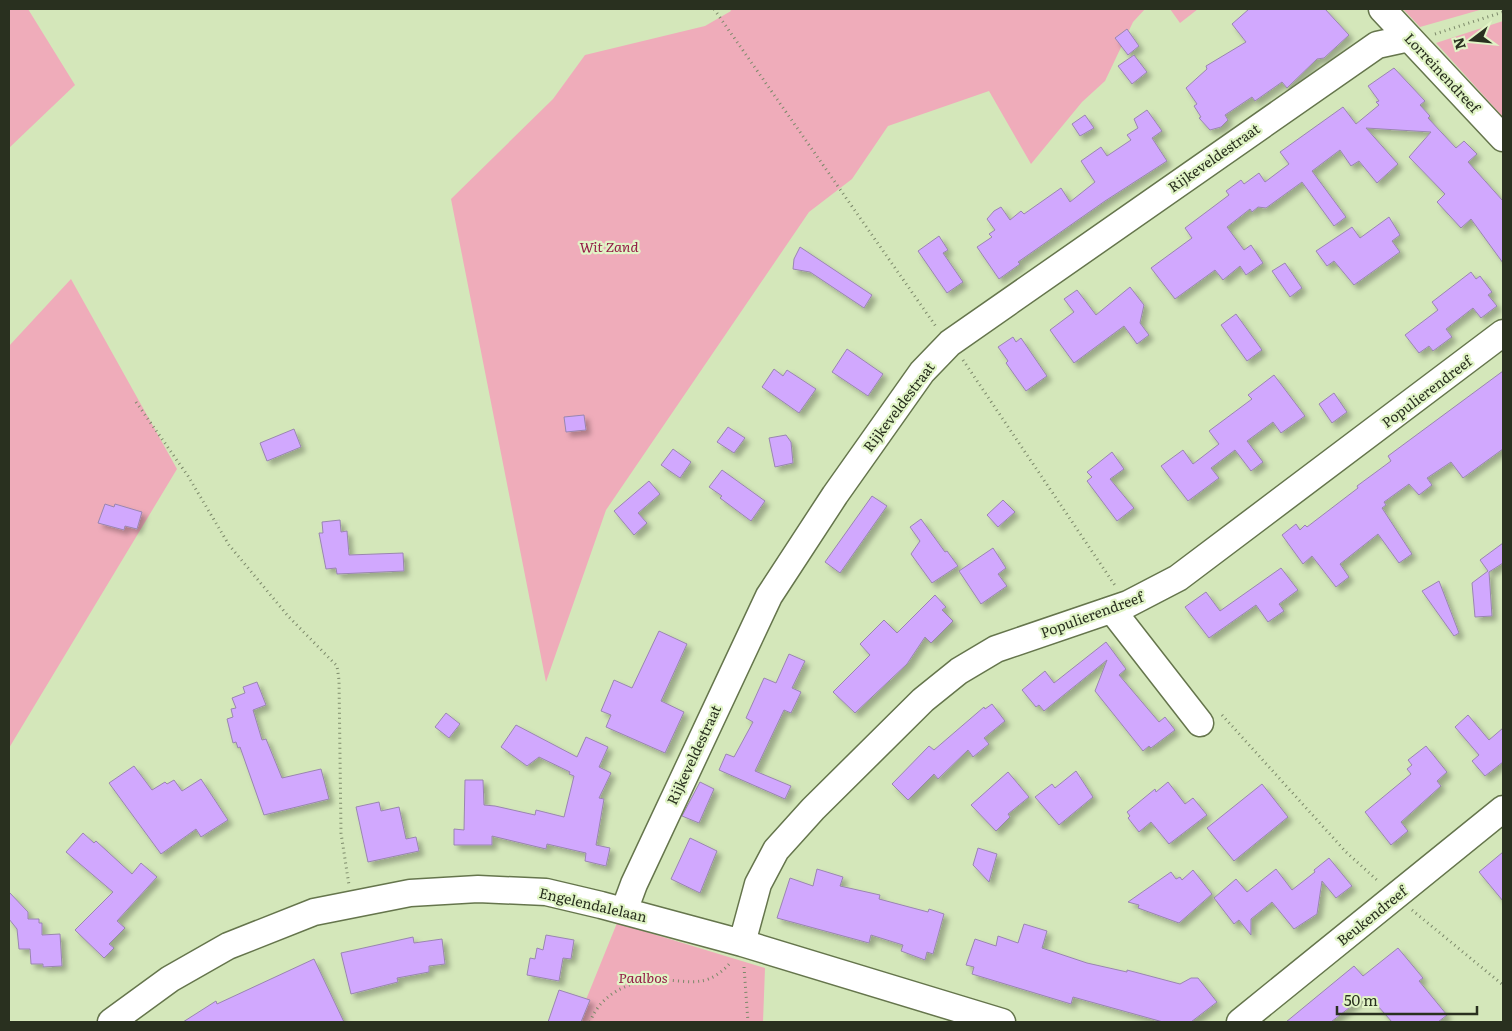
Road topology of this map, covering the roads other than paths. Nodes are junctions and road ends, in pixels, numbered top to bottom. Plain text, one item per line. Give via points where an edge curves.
1 (1382, 9) edge
2 (1409, 38) junction
3 (1503, 138) edge
4 (1503, 333) edge
5 (1120, 607) junction
6 (1210, 718) road end
7 (1503, 810) edge
8 (624, 911) junction
9 (742, 944) junction
10 (111, 1022) edge
11 (1002, 1022) edge
12 (1240, 1022) edge

1 - 2 street, Lorreinendreef
2 - 3 street, Lorreinendreef
2 - 8 street, Rijkeveldestraat via 1377,45 950,343 922,372 769,596 638,874
4 - 5 street, Populierendreef via 1178,578
5 - 6 street
5 - 9 street, Populierendreef via 996,649 959,671 923,700 776,850 758,884
7 - 12 street, Beukendreef
8 - 9 street, Engelendalelaan
8 - 10 street, Engelendalelaan via 546,892 478,888 410,893 314,912 228,946 170,979
9 - 11 street, Engelendalelaan

